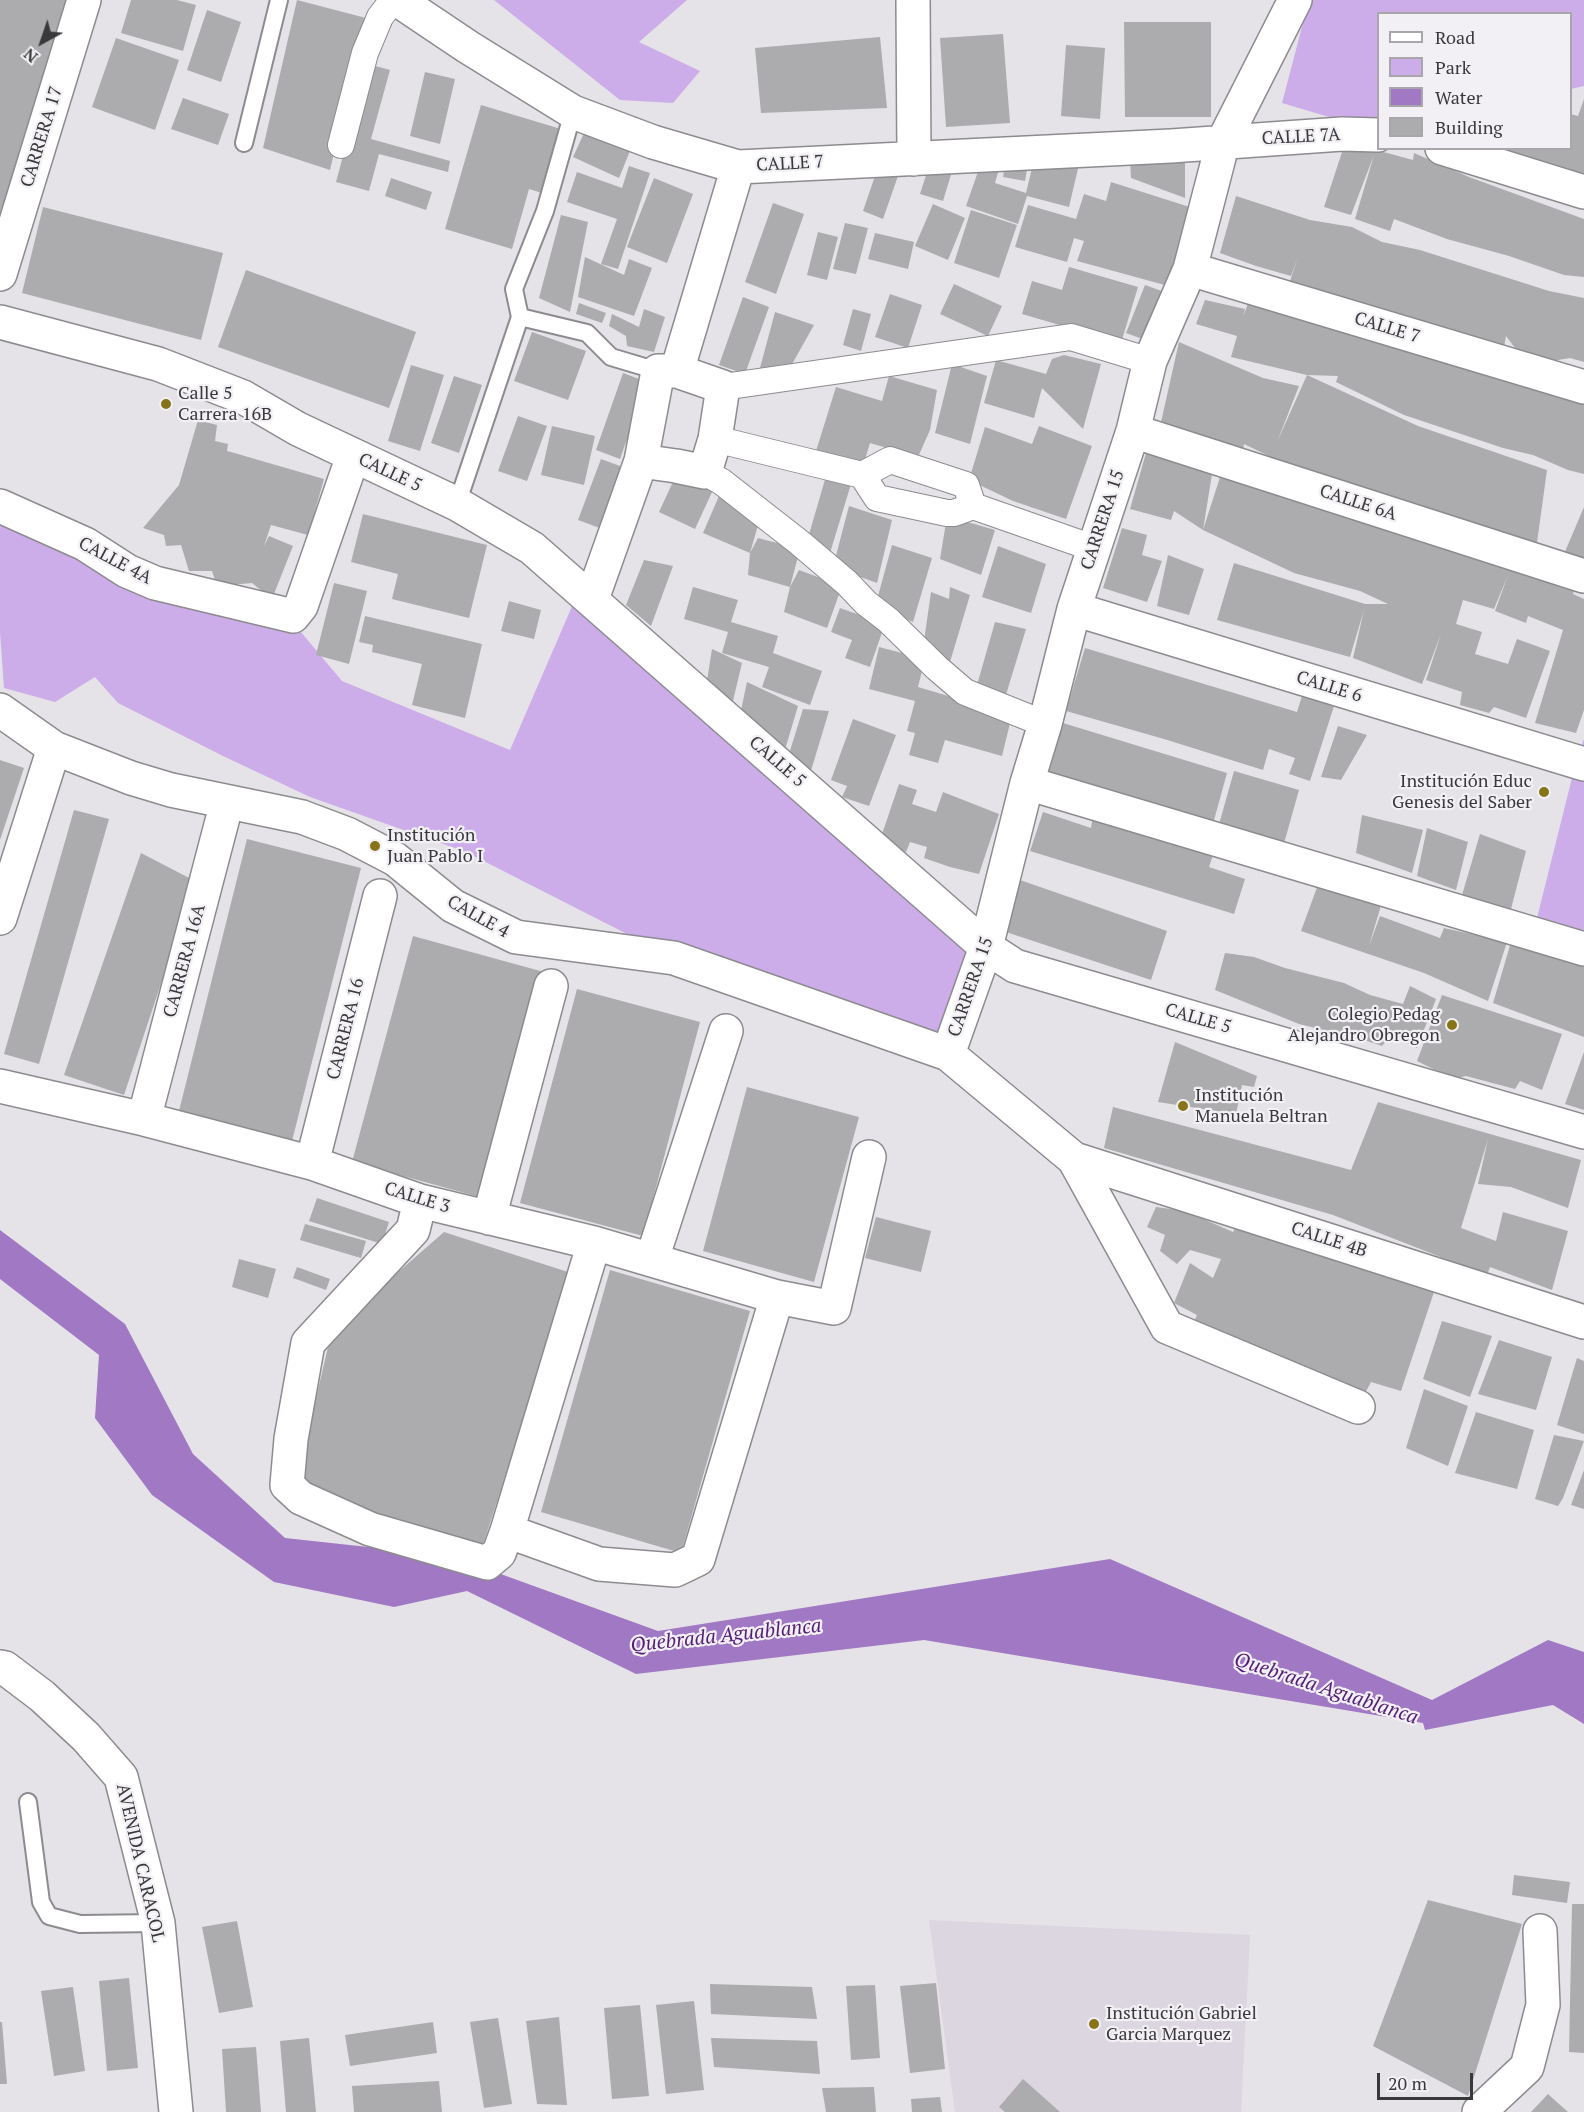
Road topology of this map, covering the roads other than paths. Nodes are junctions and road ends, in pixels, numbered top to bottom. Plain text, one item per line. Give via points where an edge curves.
1 (84, 0) edge
2 (279, 0) edge
3 (393, 0) edge
4 (398, 0) edge
5 (913, 0) edge
6 (1295, 0) edge
7 (573, 112) junction
8 (1377, 135) edge
9 (1223, 142) junction
10 (244, 143) dead end
11 (341, 145) dead end
12 (1448, 150) edge
13 (914, 159) junction
14 (738, 167) junction
15 (1584, 192) edge
16 (1190, 269) junction
17 (0, 274) edge
18 (520, 317) junction
19 (0, 322) edge
20 (1150, 361) junction
21 (668, 371) junction
22 (723, 387) junction
23 (1584, 387) edge
24 (1133, 431) junction
25 (715, 440) junction
26 (354, 456) junction
27 (641, 461) junction
28 (705, 472) junction
29 (862, 475) junction
30 (457, 504) junction
31 (0, 506) edge
32 (973, 506) junction
33 (1093, 548) junction
34 (1584, 576) edge
35 (592, 599) junction
36 (1074, 609) junction
37 (0, 710) edge
38 (1045, 724) junction
39 (54, 748) junction
40 (1584, 764) edge
41 (1027, 783) junction
42 (227, 802) junction
43 (380, 896) dead end
44 (0, 918) edge
45 (986, 947) junction
46 (1584, 949) edge
47 (551, 986) dead end
48 (726, 1031) dead end
49 (948, 1054) junction
50 (0, 1086) edge
51 (144, 1119) junction
52 (1584, 1132) edge
53 (869, 1157) dead end
54 (1074, 1159) junction
55 (312, 1163) junction
56 (420, 1201) junction
57 (489, 1218) junction
58 (594, 1243) junction
59 (652, 1259) junction
60 (777, 1297) junction
61 (1582, 1313) edge
62 (1358, 1407) dead end
63 (507, 1531) junction
64 (0, 1667) edge
65 (28, 1802) dead end
66 (158, 1923) junction
67 (1540, 1931) dead end
68 (176, 2112) edge
69 (1479, 2112) edge

1 - 17 street, CARRERA 17
2 - 10 lane
3 - 11 street via 380,17 365,53
4 - 7 street, CALLE 7
5 - 13 street
6 - 9 street, CARRERA 15
7 - 14 street, CALLE 7 via 653,142
7 - 18 lane via 545,211 514,289
8 - 9 street, CALLE 7A
9 - 13 street, CALLE 7
9 - 16 street, CARRERA 15
12 - 15 street
13 - 14 street, CALLE 7
14 - 21 street
16 - 20 street, CARRERA 15
16 - 23 street, CALLE 7
18 - 21 lane via 587,333 611,357
18 - 30 lane
19 - 26 street, CALLE 5 via 158,364 243,397
20 - 22 street via 1071,337
20 - 24 street, CARRERA 15
21 - 22 street
21 - 27 street
22 - 25 street
24 - 33 street, CARRERA 15
24 - 34 street, CALLE 6A
25 - 28 street
25 - 29 street
26 - 30 street, CALLE 5
26 - 31 street, CALLE 4A via 301,606 293,616 155,583 127,571 85,544
27 - 28 street
27 - 35 street
28 - 38 street via 800,543 965,692
29 - 32 street via 877,498 954,513
29 - 32 street via 890,460 966,485
30 - 35 street, CALLE 5 via 532,548
32 - 33 street
33 - 36 street, CARRERA 15
35 - 45 street, CALLE 5
36 - 38 street, CARRERA 15
36 - 40 street, CALLE 6
37 - 39 street, CALLE 4
38 - 41 street, CARRERA 15
39 - 42 street, CALLE 4 via 131,778
39 - 44 street
41 - 45 street, CARRERA 15
41 - 46 street
42 - 49 street, CALLE 4 via 302,817 347,834 394,859 453,906 516,938 674,958
42 - 51 street, CARRERA 16A
43 - 55 street, CARRERA 16
45 - 49 street, CARRERA 15
45 - 52 street, CALLE 5 via 1015,966
47 - 57 street
48 - 59 street
49 - 54 street
50 - 51 street, CALLE 3
51 - 55 street, CALLE 3
53 - 60 street, CALLE 3 via 834,1308
54 - 61 street, CALLE 4B
54 - 62 street via 1167,1327
55 - 56 street, CALLE 3
56 - 57 street, CALLE 3
56 - 63 street via 413,1230 308,1342 287,1485 301,1498 370,1529 487,1563 499,1553
57 - 58 street, CALLE 3
58 - 59 street, CALLE 3
58 - 63 street
59 - 60 street, CALLE 3
60 - 63 street via 698,1559 675,1570 599,1564
64 - 66 street, AVENIDA CARACOL via 42,1696 121,1777
65 - 66 lane via 41,1902 50,1916 80,1924
66 - 68 street, AVENIDA CARACOL
67 - 69 street via 1543,2005 1527,2067

